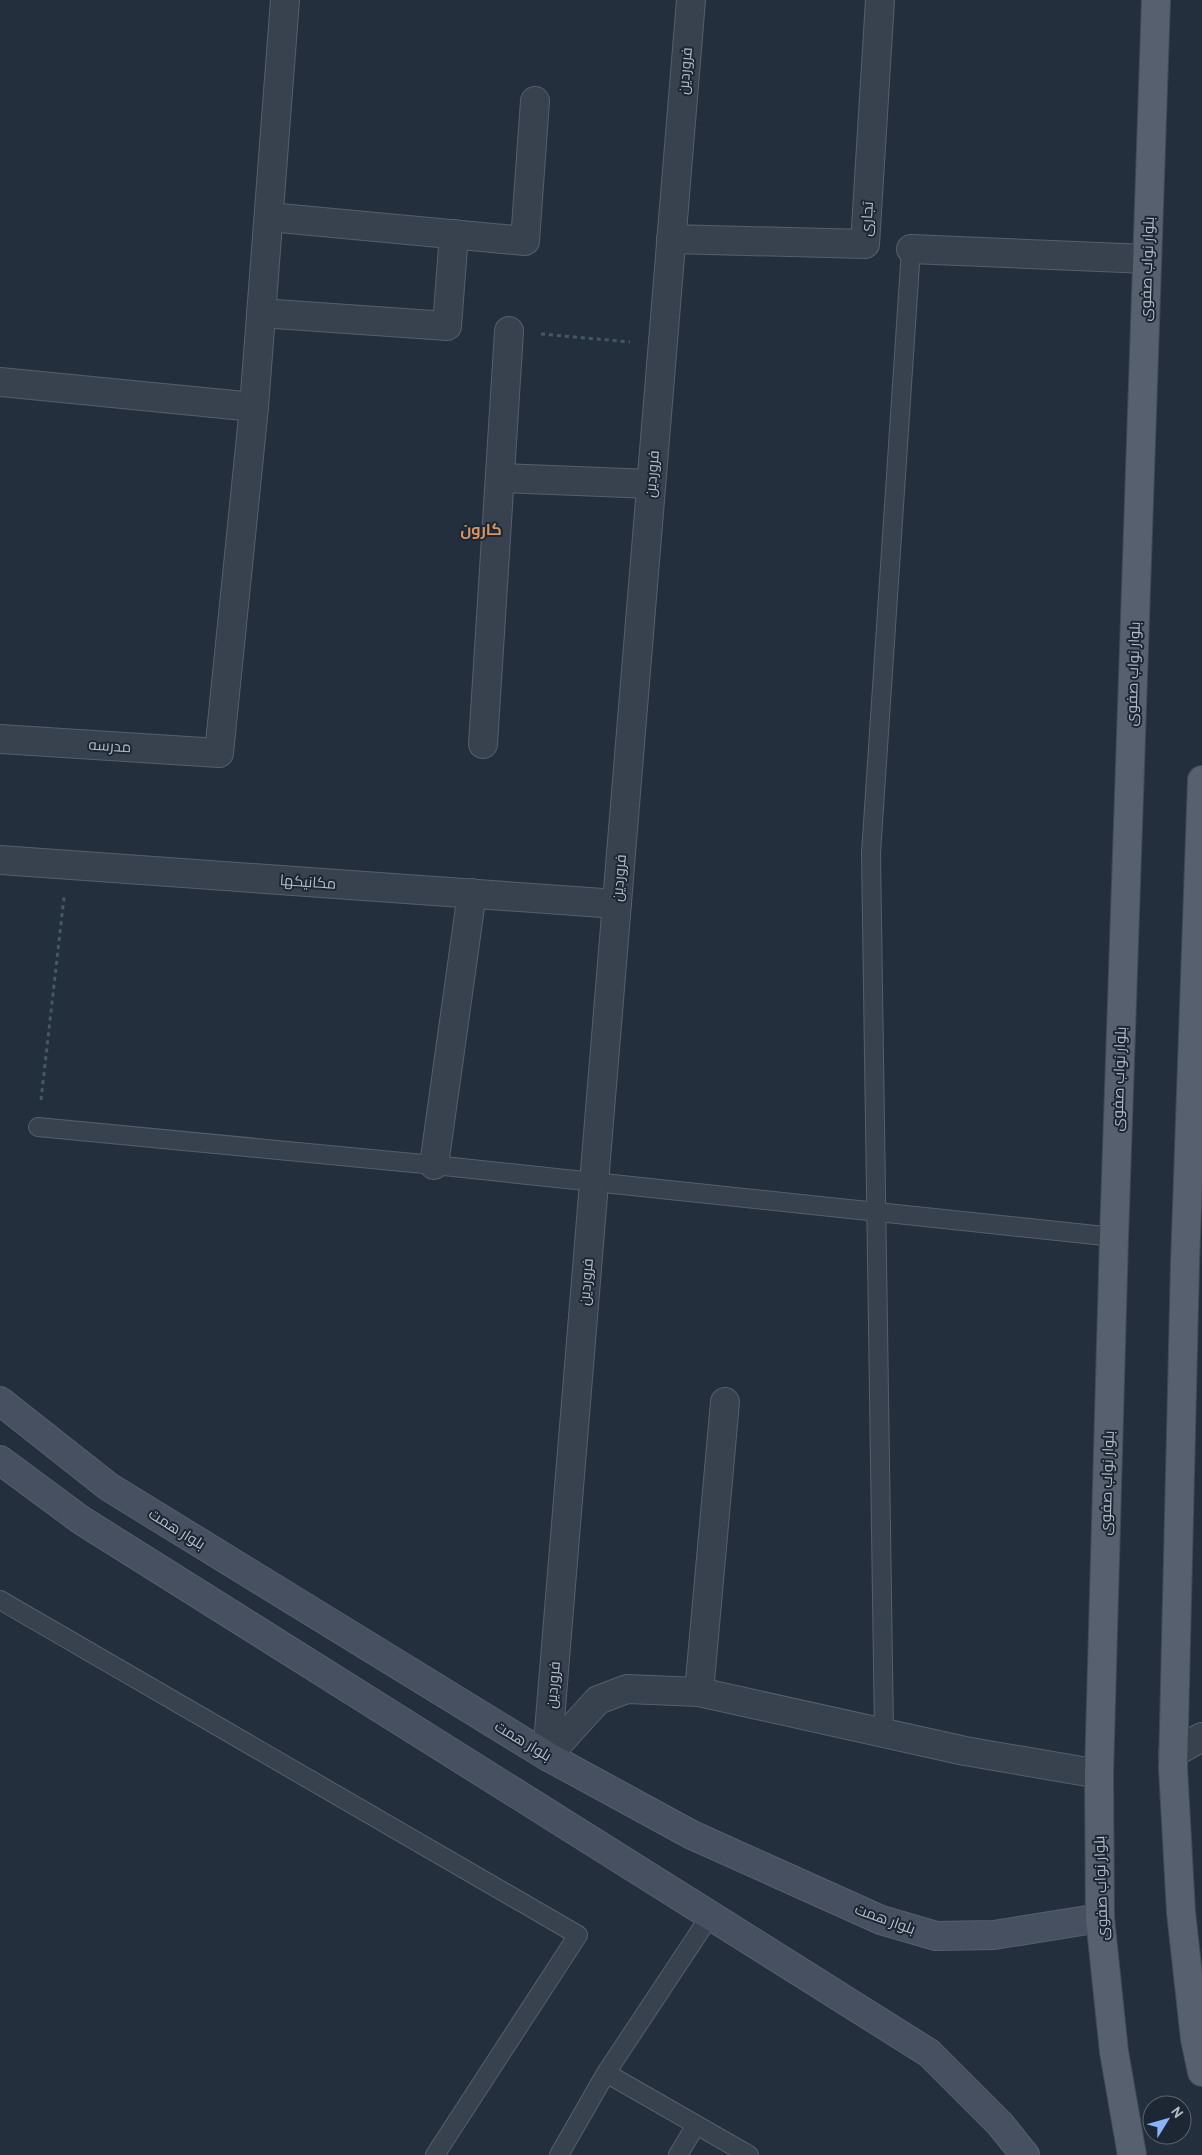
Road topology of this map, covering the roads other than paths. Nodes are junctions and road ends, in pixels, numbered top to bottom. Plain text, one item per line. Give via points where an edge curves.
1 (285, 0) edge
2 (691, 0) edge
3 (880, 0) edge
4 (1156, 0) edge
5 (535, 101) dead end
6 (268, 217) junction
7 (454, 234) junction
8 (671, 239) junction
9 (911, 249) joint
10 (1147, 259) junction
11 (261, 313) junction
12 (509, 331) road end
13 (0, 382) edge
14 (254, 407) junction
15 (501, 478) junction
16 (651, 484) junction
17 (0, 739) edge
18 (484, 744) dead end
19 (1202, 780) edge
20 (0, 860) edge
21 (472, 893) junction
22 (617, 904) junction
23 (38, 1127) road end
24 (434, 1165) junction
25 (594, 1182) junction
26 (876, 1212) junction
27 (1114, 1237) junction
28 (1194, 1264) edge
29 (0, 1401) edge
30 (725, 1402) dead end
31 (0, 1460) edge
32 (149, 1511) junction
33 (125, 1547) junction
34 (0, 1600) edge
35 (699, 1692) junction
36 (884, 1733) junction
37 (1202, 1737) edge
38 (1173, 1753) junction
39 (547, 1756) junction
40 (1099, 1774) junction
41 (710, 1916) junction
42 (1100, 1918) junction
43 (1202, 2072) edge
44 (606, 2073) junction
45 (696, 2125) junction
46 (435, 2155) edge
47 (560, 2155) edge
48 (678, 2155) edge
49 (749, 2155) edge
50 (1025, 2155) edge
51 (1132, 2155) edge

1 - 6 street
2 - 8 street, فروردین
3 - 8 street, تجاری via 865,244
4 - 10 main road, بلوار نواب صفوی
5 - 7 street via 525,240
6 - 7 street
6 - 11 street
7 - 11 street via 447,326
8 - 16 street, فروردین
9 - 10 street
9 - 26 lane via 871,853
10 - 27 main road, بلوار نواب صفوی
11 - 14 street
12 - 15 street
13 - 14 street
14 - 17 street, مدرسه via 220,754
15 - 16 street
15 - 18 street
16 - 22 street, فروردین
19 - 28 main road
20 - 21 street, مکانیکها
21 - 22 street, مکانیکها
21 - 24 street
22 - 25 street, فروردین
23 - 24 lane
24 - 25 lane
25 - 26 lane
25 - 39 street, فروردین
26 - 27 lane
26 - 36 lane
27 - 40 main road, بلوار نواب صفوی
28 - 38 main road
29 - 32 street, بلوار همت via 109,1487
30 - 35 street
31 - 33 street via 81,1520
32 - 33 street
32 - 39 street, بلوار همت
33 - 41 street
34 - 46 lane via 578,1936
35 - 36 street
35 - 39 street via 627,1689 598,1700
36 - 40 street via 965,1751
37 - 38 street
38 - 43 main road via 1181,1912 1195,2039
39 - 42 street, بلوار همت via 692,1835 881,1920 936,1936 994,1934
40 - 42 main road, بلوار نواب صفوی
41 - 44 lane
41 - 50 street via 929,2053 1000,2124
42 - 51 main road, بلوار نواب صفوی via 1114,2052
44 - 45 lane
44 - 47 lane
45 - 48 lane
45 - 49 lane

